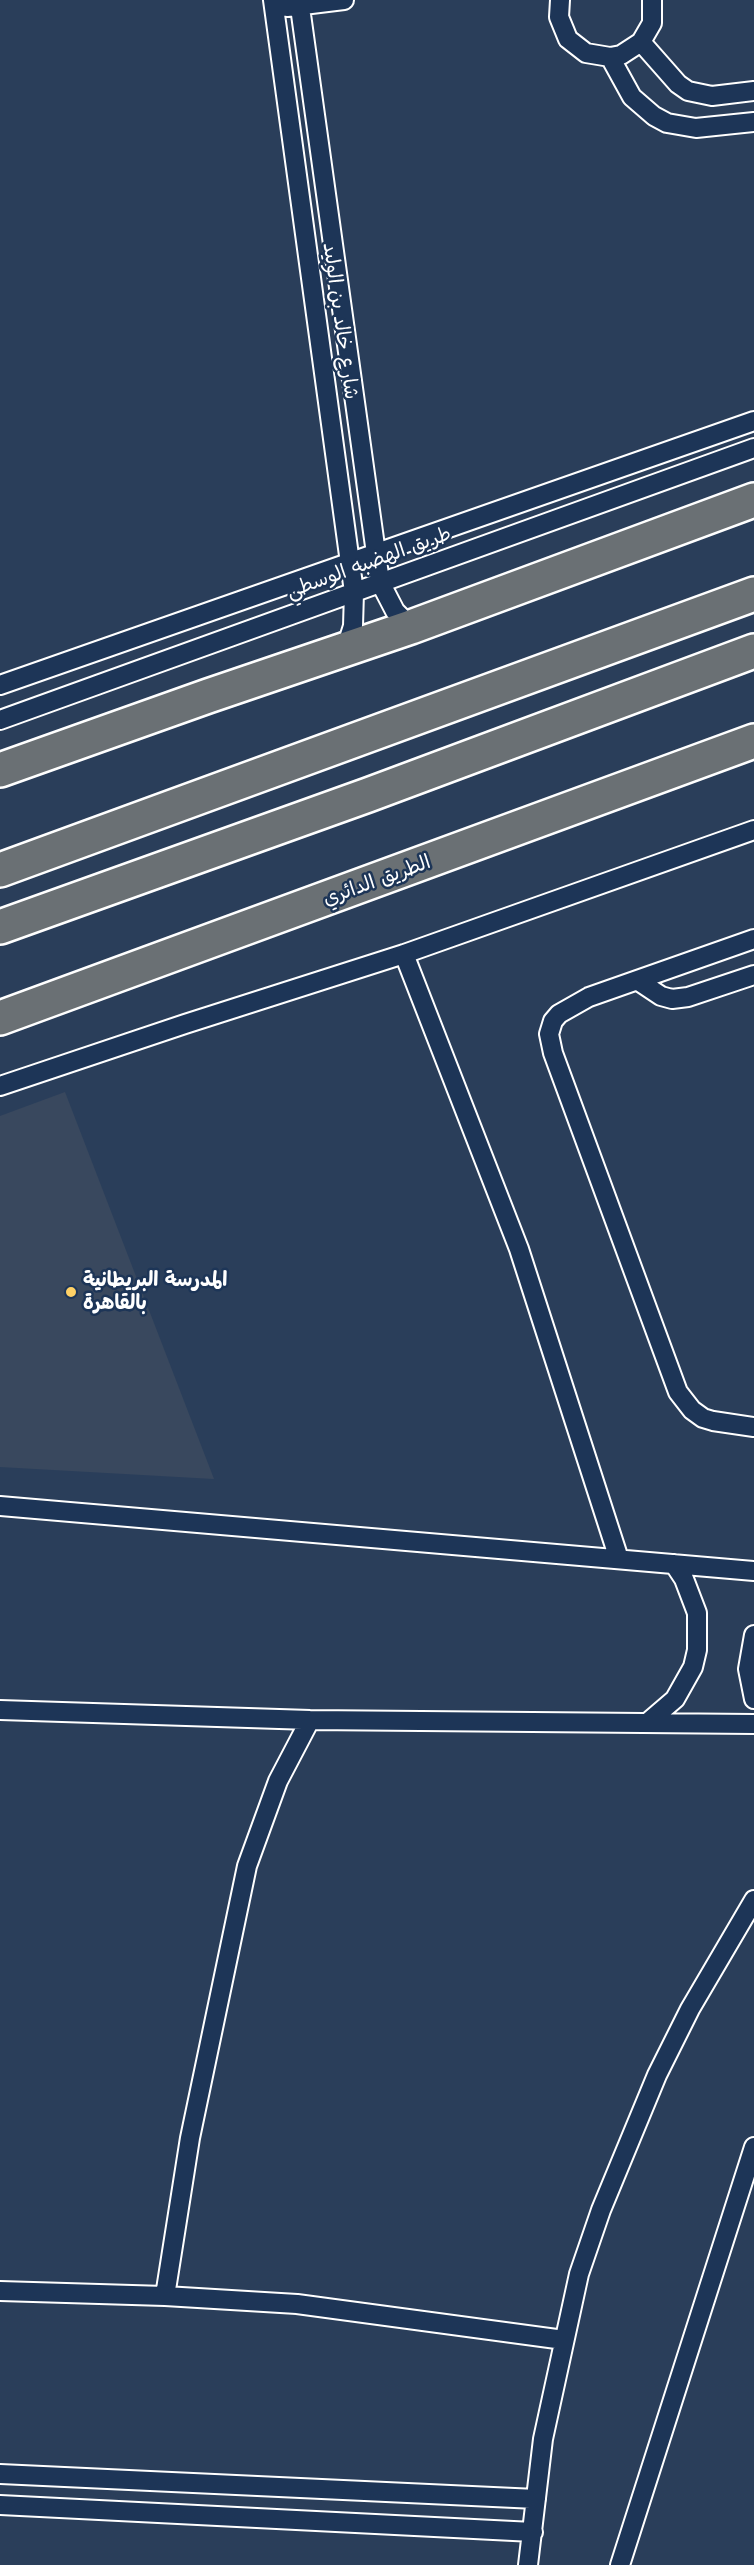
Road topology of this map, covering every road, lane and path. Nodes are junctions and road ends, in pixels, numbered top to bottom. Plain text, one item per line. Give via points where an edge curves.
1 (344, 0) edge
2 (560, 0) edge
3 (652, 0) edge
4 (299, 3) edge
5 (273, 4) edge
6 (641, 42) junction
7 (610, 57) junction
8 (754, 91) edge
9 (754, 122) edge
10 (754, 421) edge
11 (754, 448) edge
12 (754, 501) edge
13 (376, 553) junction
14 (350, 562) junction
15 (380, 582) junction
16 (354, 592) junction
17 (754, 594) edge
18 (411, 627) junction
19 (346, 648) junction
20 (754, 651) edge
21 (0, 685) edge
22 (0, 720) edge
23 (754, 741) edge
24 (0, 770) edge
25 (754, 830) edge
26 (0, 870) edge
27 (0, 927) edge
28 (754, 939) edge
29 (404, 954) junction
30 (754, 975) edge
31 (638, 980) junction
32 (0, 1018) edge
33 (0, 1086) edge
34 (754, 1427) edge
35 (0, 1506) edge
36 (618, 1559) junction
37 (674, 1564) junction
38 (754, 1571) edge
39 (754, 1635) edge
40 (754, 1699) edge
41 (0, 1710) edge
42 (310, 1720) junction
43 (647, 1723) junction
44 (754, 1724) edge
45 (754, 1900) edge
46 (754, 2147) edge
47 (0, 2291) edge
48 (165, 2296) junction
49 (564, 2340) junction
50 (0, 2474) edge
51 (536, 2499) junction
52 (0, 2505) edge
53 (532, 2532) junction
54 (528, 2565) edge
55 (620, 2565) edge

1 - 4 street
2 - 7 street via 559,17 568,39 586,53
3 - 6 street via 652,23
4 - 5 street
4 - 13 street, شارع خالد بن الوليد
5 - 14 street, شارع خالد بن الوليد
6 - 7 street
6 - 8 street via 688,91 712,96
7 - 9 street via 632,97 667,123 696,128
10 - 13 street, طريق الهضبه الوسطي
11 - 15 street, طريق الهضبه الوسطي
12 - 18 highway
13 - 14 street, طريق الهضبه الوسطي
13 - 15 street, شارع خالد بن الوليد
14 - 16 street, شارع خالد بن الوليد
14 - 21 street, طريق الهضبه الوسطي
15 - 16 street, طريق الهضبه الوسطي
15 - 18 street, شارع خالد بن الوليد via 395,611
16 - 19 street, شارع خالد بن الوليد via 353,626
16 - 22 street, طريق الهضبه الوسطي
17 - 26 highway
18 - 19 highway
19 - 24 highway
20 - 27 highway
23 - 32 highway, الطريق الدائري
25 - 29 street
28 - 31 street
29 - 33 street
29 - 36 street via 519,1249
30 - 31 street via 672,999
31 - 34 street via 568,1008 553,1021 550,1041 678,1392 703,1418
35 - 36 street
36 - 37 street
37 - 38 street
37 - 43 street via 697,1613 697,1650 680,1691
39 - 40 street via 748,1668
41 - 42 street
42 - 43 street
42 - 48 street via 278,1781 247,1866 190,2138
43 - 44 street
45 - 49 street via 690,2009 627,2142 579,2274
46 - 55 street
47 - 48 street
48 - 49 street via 297,2304
49 - 51 street via 543,2439
50 - 51 street
51 - 53 street
52 - 53 street
53 - 54 street

